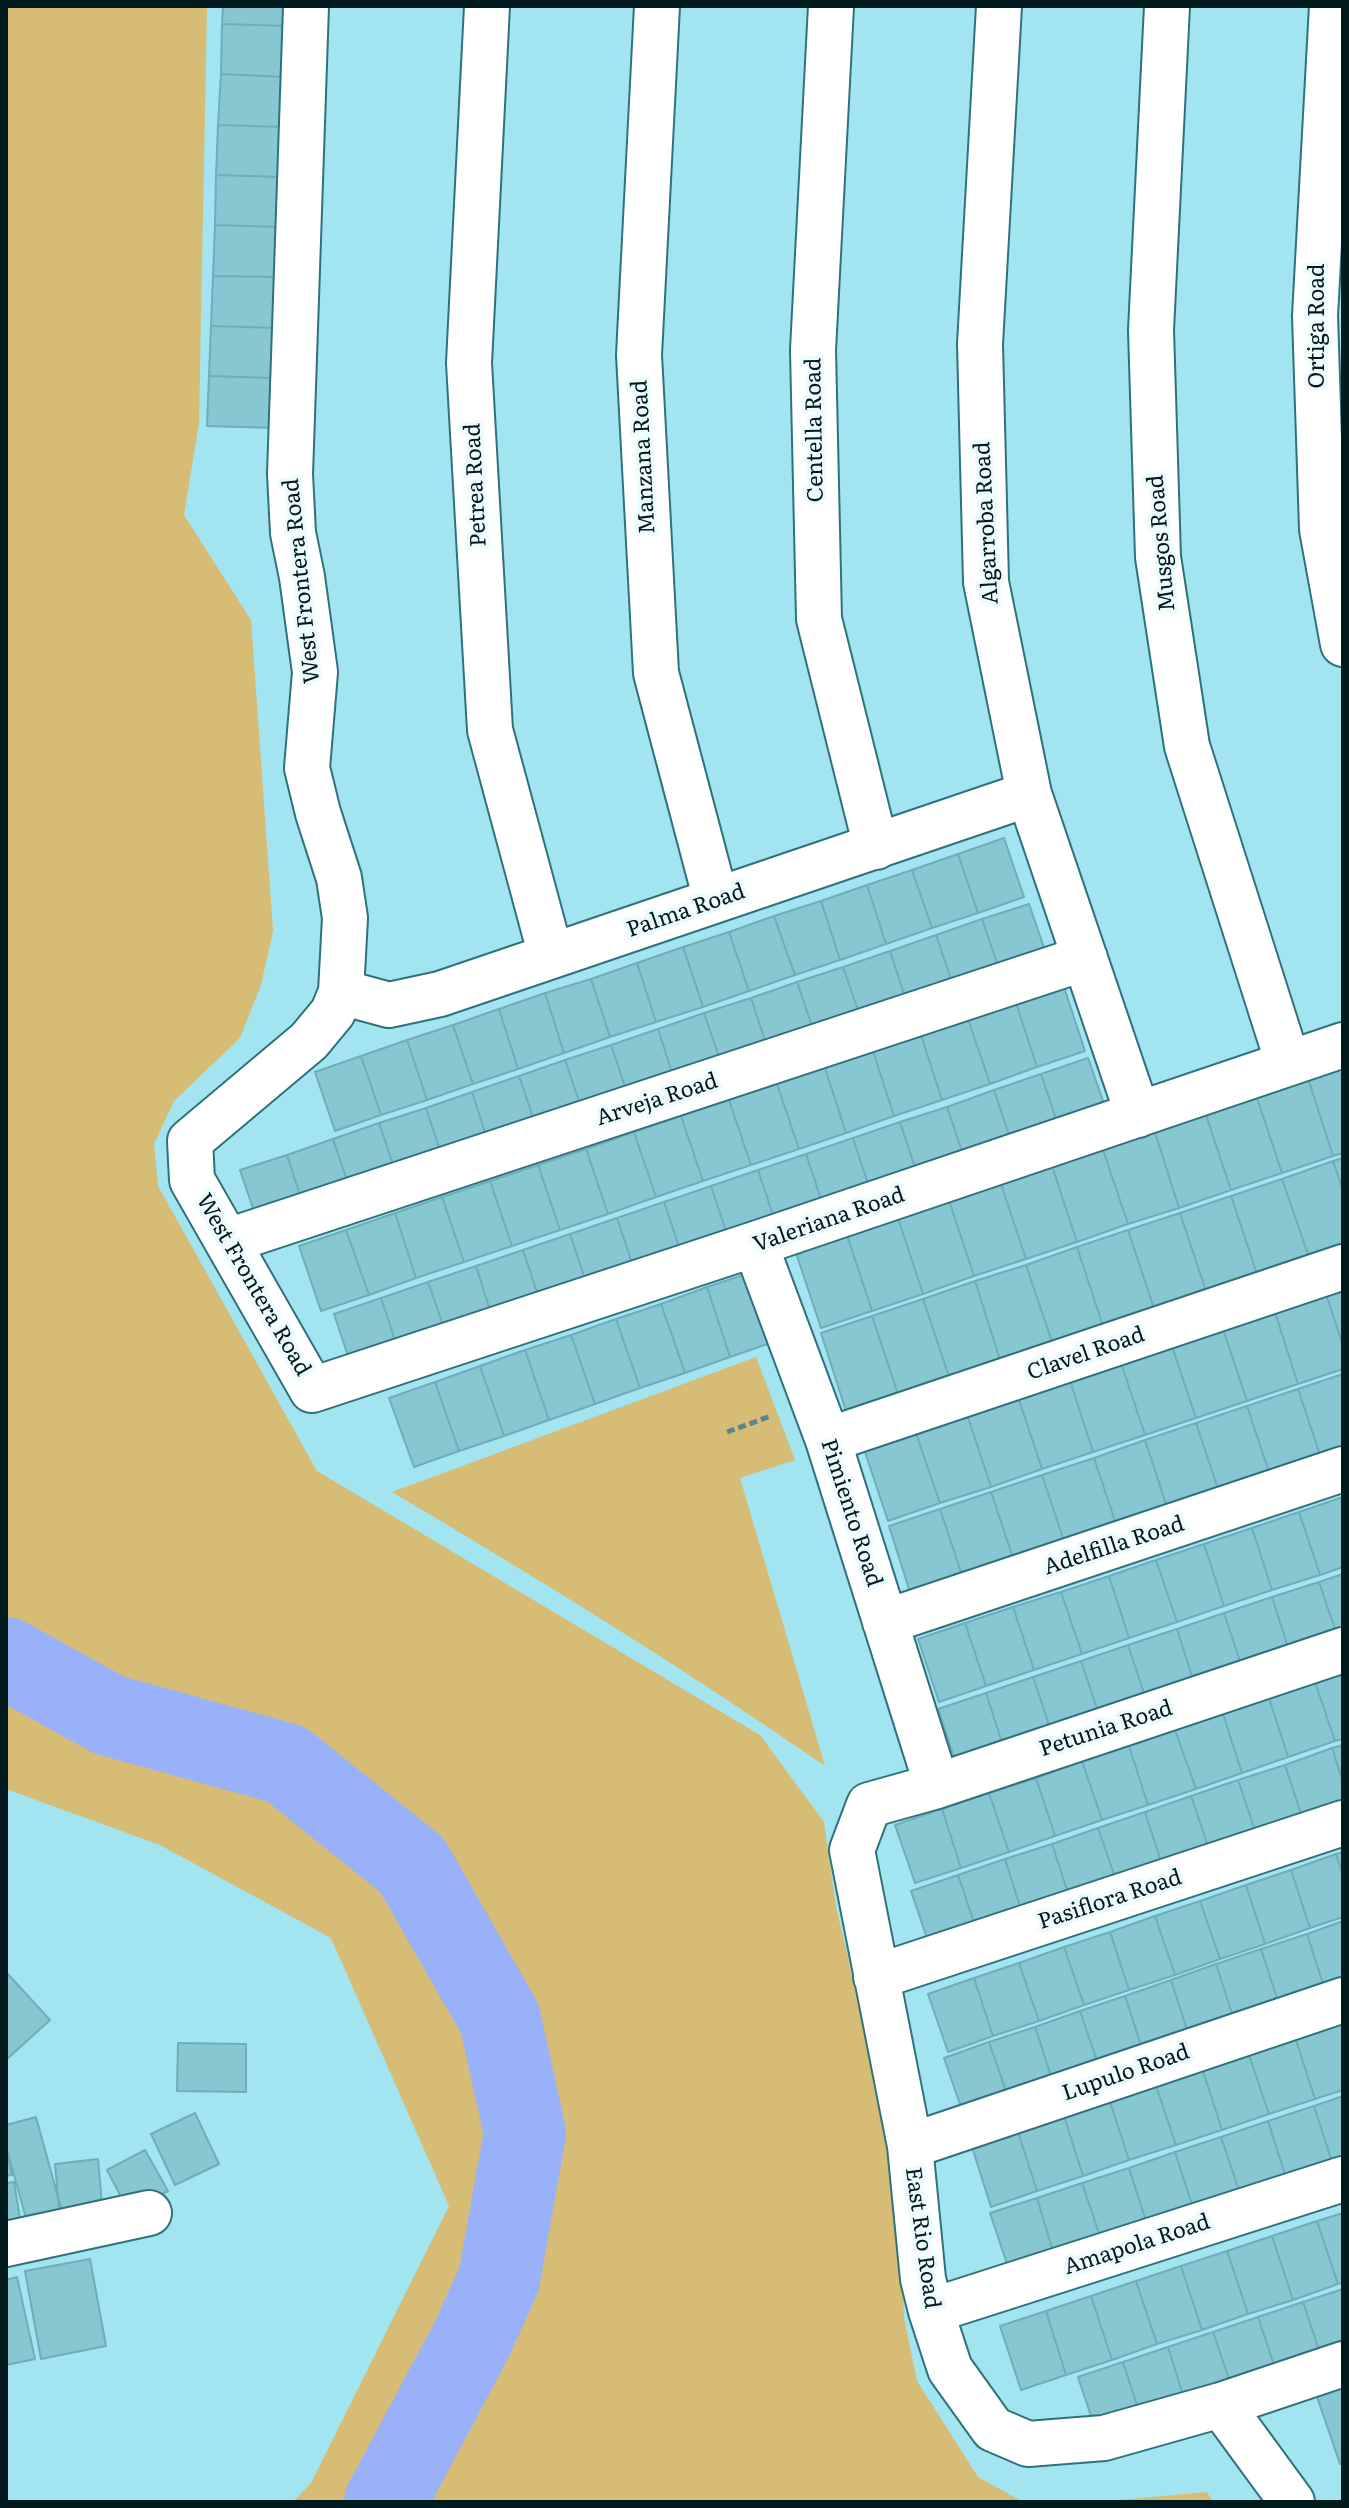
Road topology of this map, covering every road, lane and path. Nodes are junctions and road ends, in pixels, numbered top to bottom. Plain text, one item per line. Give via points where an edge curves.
1 (306, 6) edge
2 (487, 6) edge
3 (657, 6) edge
4 (831, 6) edge
5 (999, 6) edge
6 (1167, 6) edge
7 (1332, 6) edge
8 (1343, 644) edge
9 (1029, 794) junction
10 (876, 847) junction
11 (716, 900) junction
12 (551, 956) junction
13 (1085, 958) junction
14 (341, 992) junction
15 (1343, 1045) edge
16 (1288, 1063) junction
17 (1138, 1115) junction
18 (228, 1241) junction
19 (755, 1244) junction
20 (1343, 1267) edge
21 (312, 1390) joint
22 (828, 1440) junction
23 (1343, 1469) edge
24 (885, 1622) junction
25 (1343, 1650) edge
26 (937, 1786) junction
27 (869, 1805) joint
28 (1343, 1823) edge
29 (876, 1977) junction
30 (1343, 2000) edge
31 (910, 2146) junction
32 (1343, 2179) edge
33 (149, 2213) dead end
34 (6, 2244) edge
35 (931, 2311) junction
36 (1343, 2364) edge
37 (1221, 2405) junction
38 (1292, 2502) edge

1 - 14 street, West Frontera Road via 290,474 293,533 315,672 307,768 339,878 345,918
2 - 12 street, Petrea Road via 469,363 490,730
3 - 11 street, Manzana Road via 639,355 656,673
4 - 10 street, Centella Road via 813,350 819,619
5 - 9 street, Algarroba Road via 980,344 986,582
6 - 16 street, Musgos Road via 1151,330 1158,557 1187,746
7 - 8 street, Ortiga Road via 1315,316 1322,529
9 - 10 street, Palma Road
9 - 13 street, Algarroba Road
10 - 11 street, Palma Road
11 - 12 street, Palma Road
12 - 14 street, Palma Road via 440,994 389,1005
13 - 17 street, Algarroba Road
13 - 18 street, Arveja Road
14 - 18 street, West Frontera Road via 333,1012 309,1041 190,1141 192,1180
15 - 16 street, Valeriana Road
16 - 17 street, Valeriana Road
17 - 19 street, Valeriana Road
18 - 21 street, West Frontera Road
19 - 21 street, Valeriana Road
19 - 22 street, Pimiento Road
20 - 22 street, Clavel Road
22 - 24 street, Pimiento Road
23 - 24 street, Adelfilla Road
24 - 26 street, Pimiento Road
25 - 26 street, Petunia Road
26 - 27 street, Petunia Road
27 - 29 street, East Rio Road via 852,1850
28 - 29 street, Pasiflora Road
29 - 31 street, East Rio Road
30 - 31 street, Lupulo Road
31 - 35 street, East Rio Road
32 - 35 street, Amapola Road
33 - 34 street
35 - 37 street, East Rio Road via 950,2369 993,2429 1028,2444 1104,2438
36 - 37 street, East Rio Road
37 - 38 street

